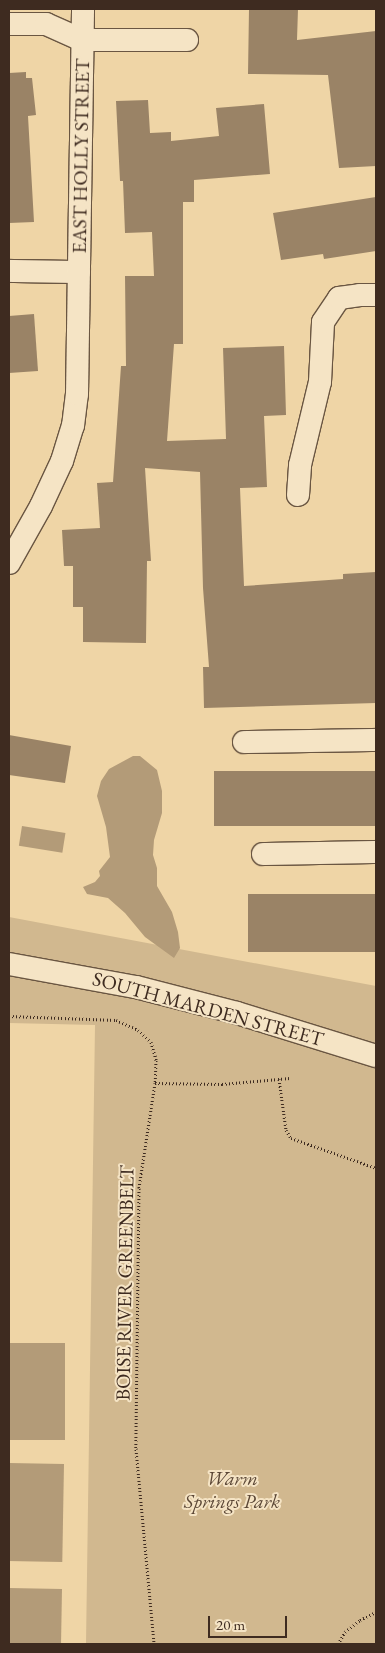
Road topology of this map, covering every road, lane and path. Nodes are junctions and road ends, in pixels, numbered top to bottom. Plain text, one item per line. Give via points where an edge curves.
1 (83, 9) edge
2 (9, 24) edge
3 (82, 40) junction
4 (187, 40) dead end
5 (9, 271) edge
6 (79, 272) junction
7 (376, 295) edge
8 (298, 495) dead end
9 (9, 563) edge
10 (376, 740) edge
11 (244, 742) dead end
12 (376, 852) edge
13 (263, 854) dead end
14 (9, 964) edge
15 (9, 1016) edge
16 (376, 1056) edge
17 (290, 1078) dead end
18 (279, 1079) junction
19 (155, 1083) junction
20 (376, 1168) edge
21 (376, 1612) edge
22 (152, 1637) junction
23 (150, 1644) edge
24 (154, 1644) edge
25 (338, 1644) edge

1 - 3 street, EAST HOLLY STREET
2 - 3 street, EAST HOLLY STREET via 46,24
3 - 4 street, EAST HOLLY STREET
3 - 6 street, EAST HOLLY STREET
5 - 6 street, EAST HOLLY STREET
6 - 9 street, EAST HOLLY STREET via 73,426 62,461
7 - 8 street via 339,298 323,322 320,382 300,465
10 - 11 street
12 - 13 street
14 - 16 street, SOUTH MARDEN STREET via 136,987 237,1013
15 - 19 path, BOISE RIVER GREENBELT via 116,1020 131,1026 151,1042 156,1060
17 - 18 path
18 - 19 path via 222,1084
18 - 20 path via 286,1130 291,1138
19 - 22 path, BOISE RIVER GREENBELT via 138,1188 136,1449
21 - 25 path via 345,1632
22 - 23 path
22 - 24 path, BOISE RIVER GREENBELT

